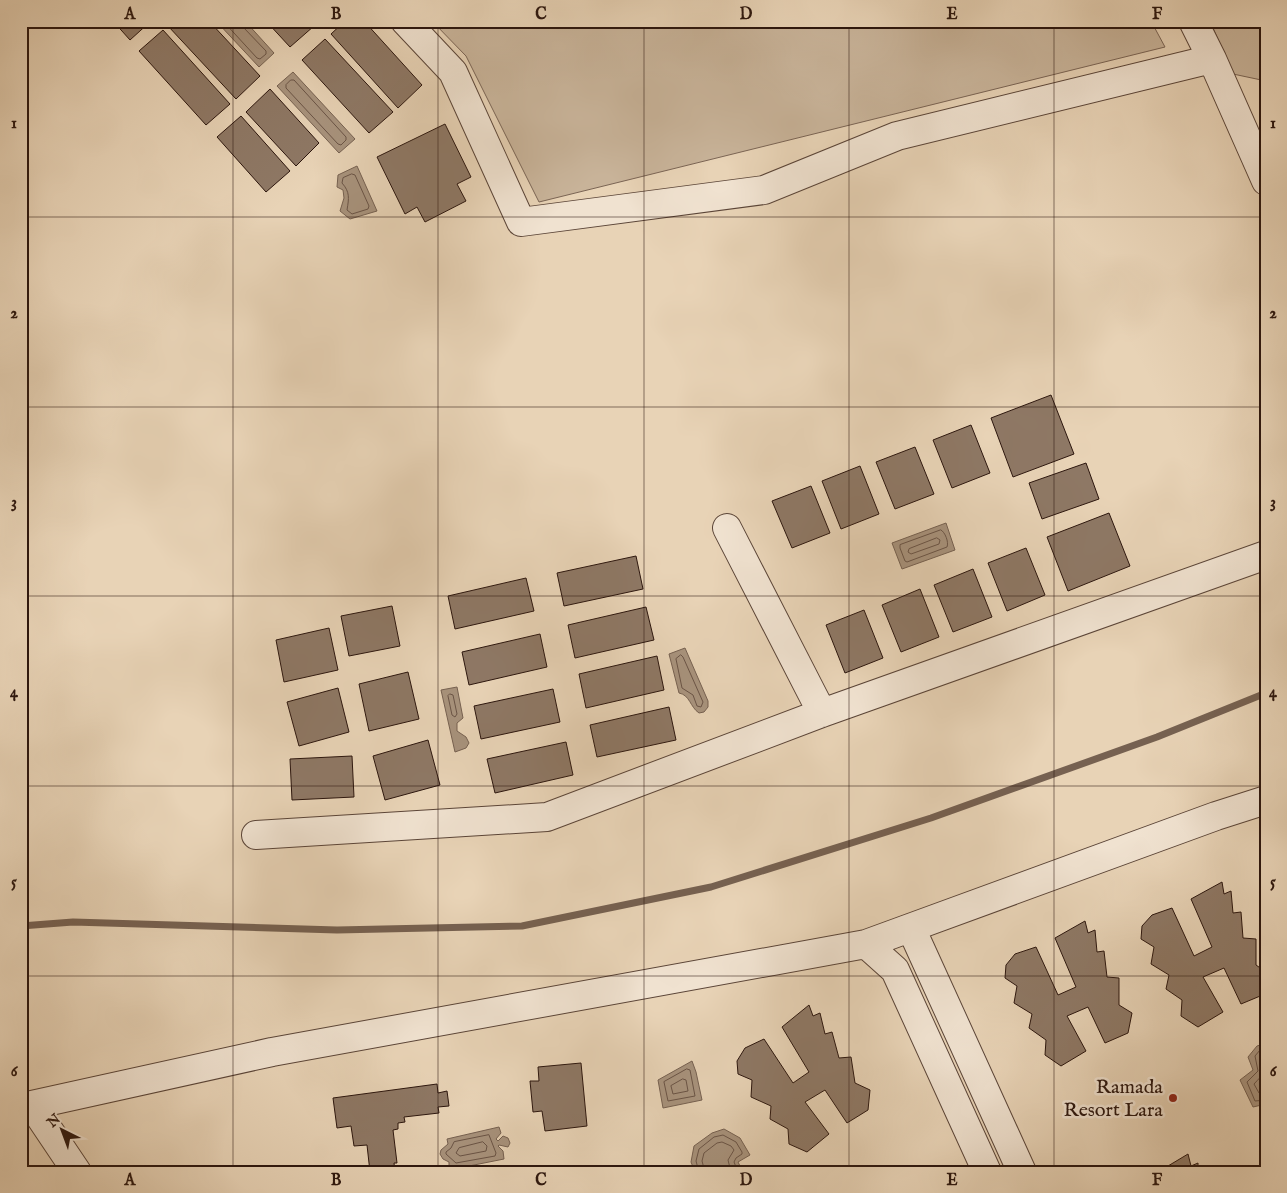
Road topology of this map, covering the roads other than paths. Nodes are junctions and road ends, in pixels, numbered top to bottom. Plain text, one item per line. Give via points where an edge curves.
1 (405, 21) edge
2 (1193, 21) edge
3 (1212, 59) junction
4 (1266, 181) edge
5 (727, 528) dead end
6 (1266, 555) edge
7 (822, 714) junction
8 (1266, 800) edge
9 (256, 834) dead end
10 (911, 928) junction
11 (866, 944) junction
12 (27, 1108) edge
13 (77, 1172) edge
14 (987, 1172) edge
15 (1022, 1172) edge

1 - 3 street via 453,72 521,222 764,190 897,136
2 - 3 street
3 - 4 street
5 - 7 street
6 - 7 street
7 - 9 street via 546,817
8 - 10 street
10 - 11 street
10 - 15 street
11 - 12 street via 272,1052
11 - 14 street via 895,970
12 - 13 street

